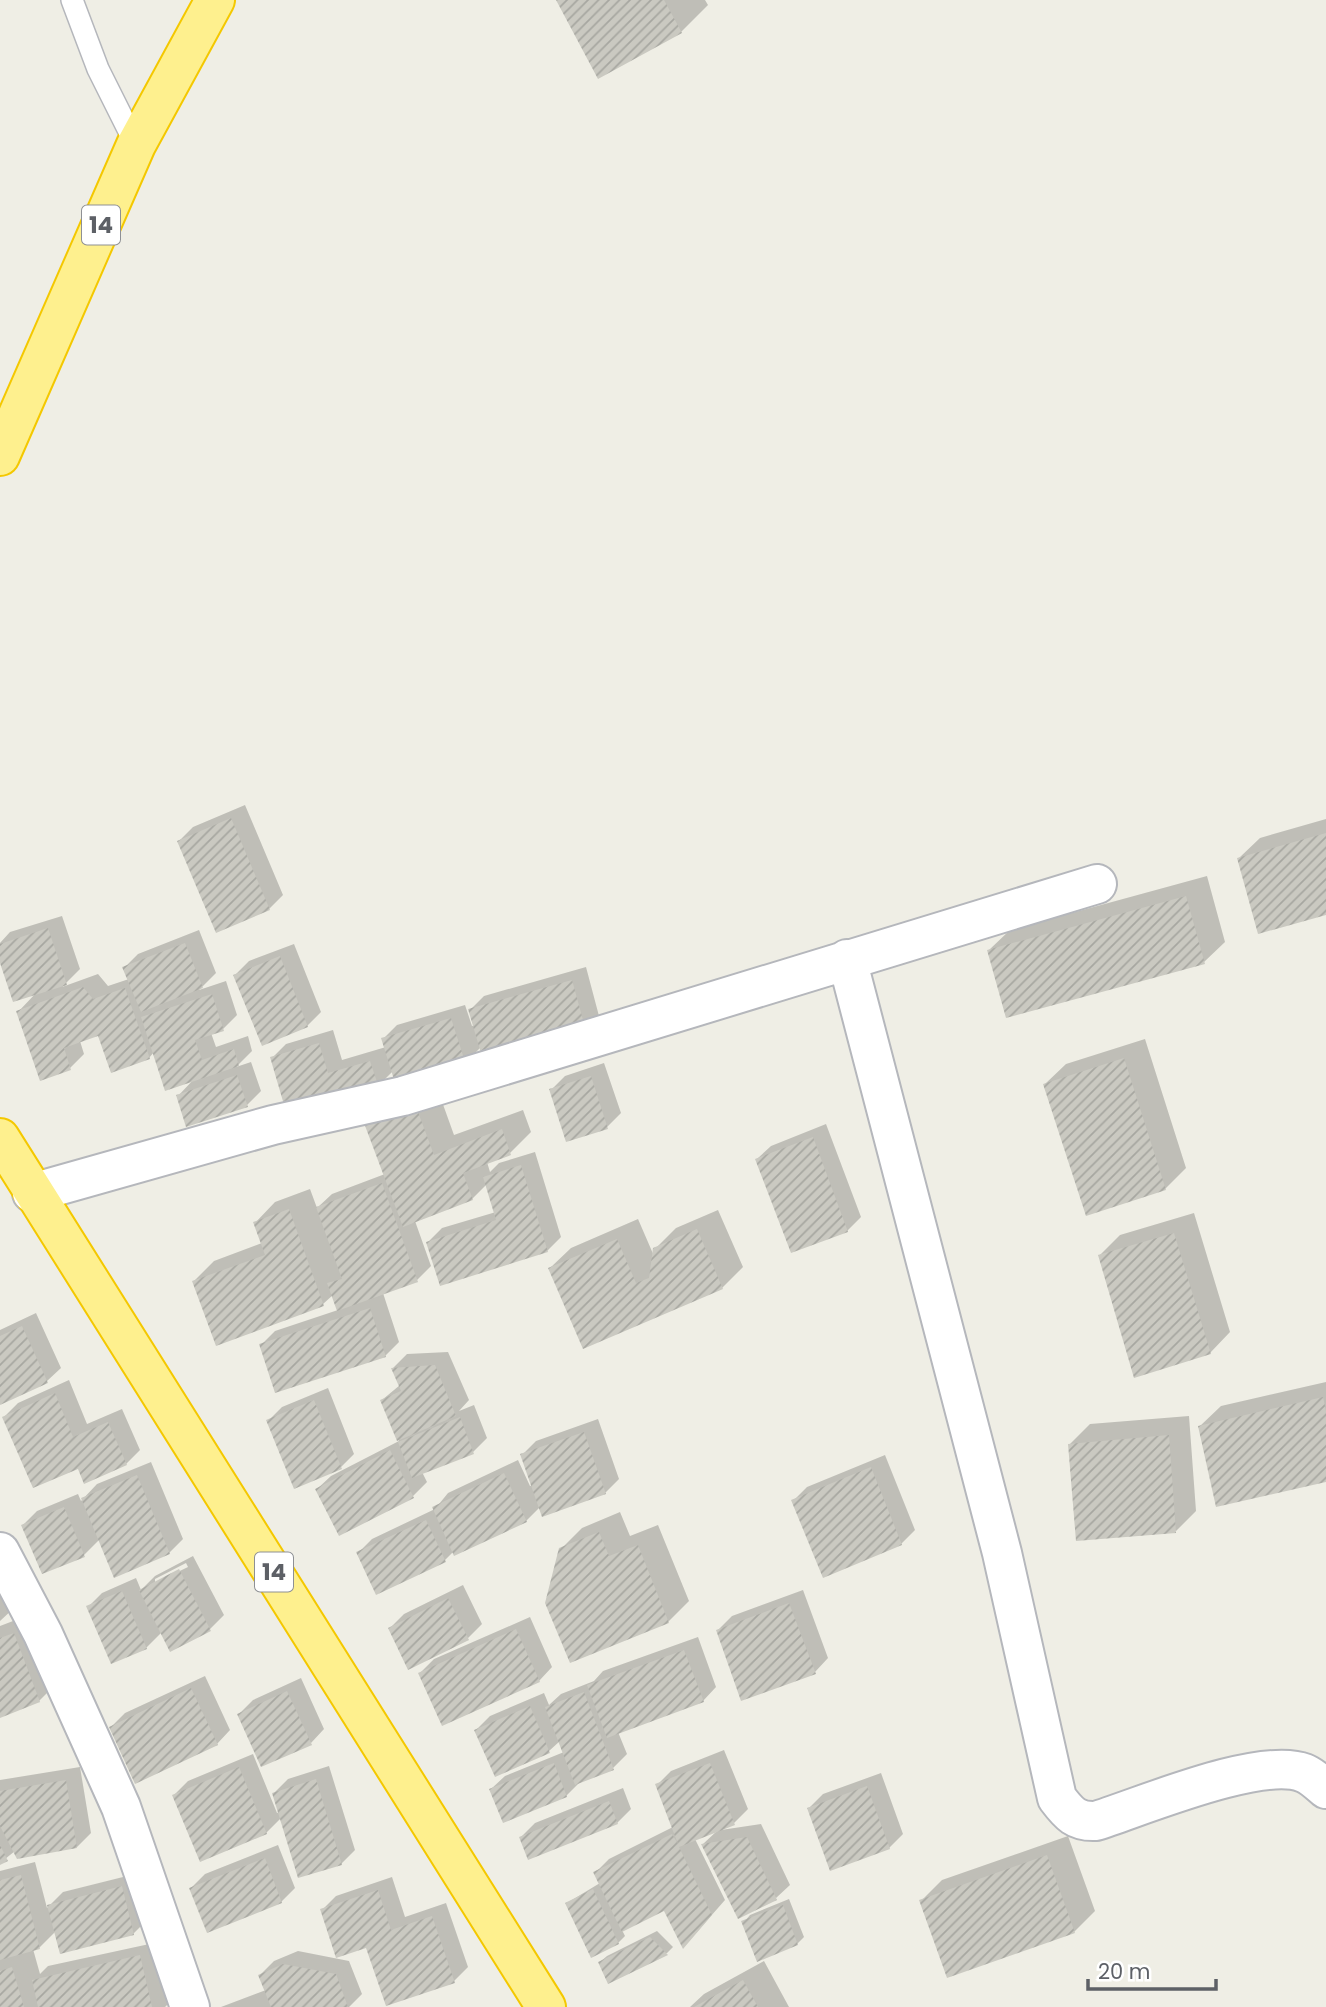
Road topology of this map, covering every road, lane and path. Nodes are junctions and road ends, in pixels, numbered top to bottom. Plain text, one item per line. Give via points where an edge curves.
1 (72, 0) edge
2 (215, 0) edge
3 (136, 145) junction
4 (0, 456) edge
5 (1097, 884) dead end
6 (847, 959) junction
7 (0, 1138) edge
8 (32, 1193) junction
9 (0, 1552) edge
10 (1326, 1789) edge
11 (190, 2007) edge
12 (546, 2007) edge

1 - 3 lane via 98,69
2 - 3 highway, 14
3 - 4 highway, 14
5 - 6 street
6 - 8 street via 403,1096 273,1125
6 - 10 street via 1002,1553 1057,1798 1080,1822 1096,1821 1247,1772 1278,1769 1305,1773
7 - 8 highway, 14
8 - 12 highway, 14
9 - 11 street via 43,1634 121,1807

